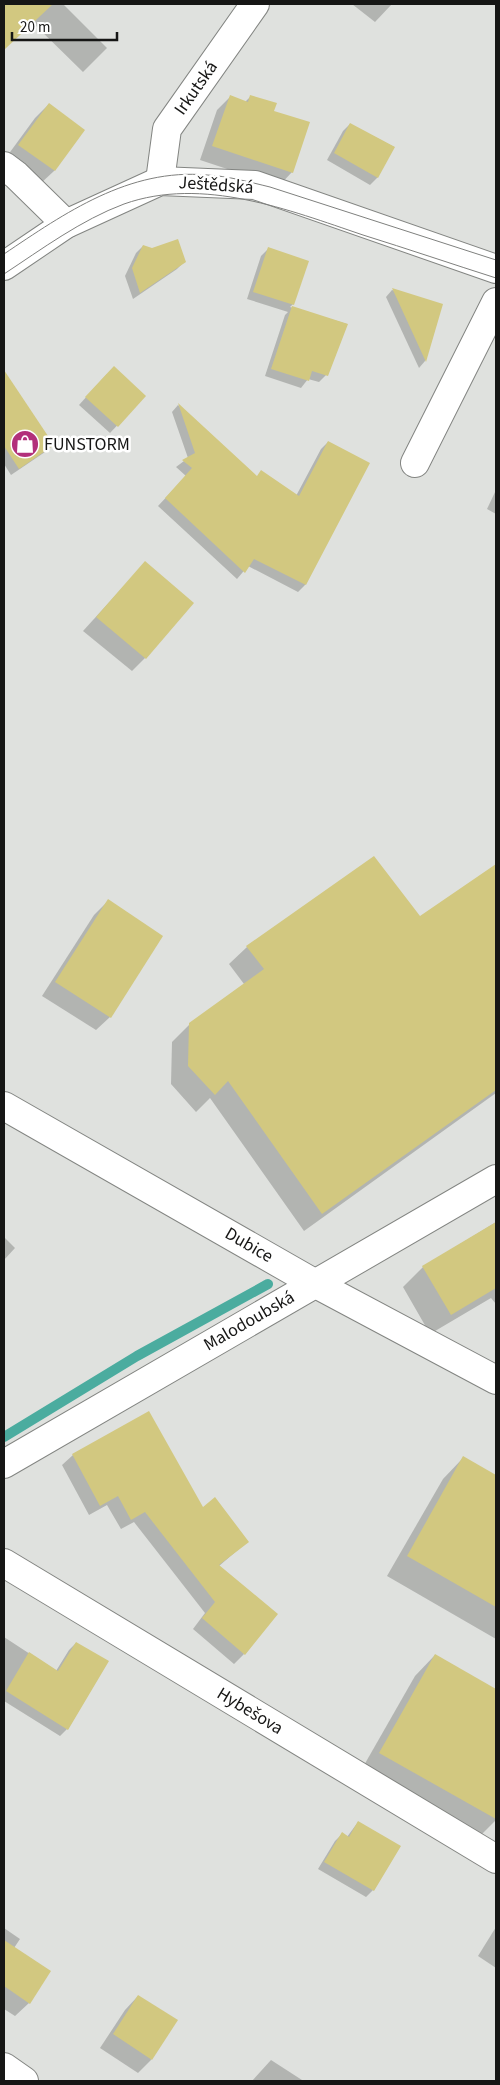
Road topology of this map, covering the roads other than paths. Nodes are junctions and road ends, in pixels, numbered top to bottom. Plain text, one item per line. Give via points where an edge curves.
1 (255, 4) edge
2 (4, 166) edge
3 (160, 181) junction
4 (66, 224) junction
5 (4, 266) edge
6 (496, 269) edge
7 (496, 302) edge
8 (415, 463) dead end
9 (4, 1106) edge
10 (496, 1179) edge
11 (314, 1283) junction
12 (496, 1380) edge
13 (4, 1464) edge
14 (4, 1563) edge
15 (496, 1859) edge
16 (4, 2067) edge
17 (24, 2081) edge

1 - 3 street, Irkutská via 167,129
2 - 4 street
3 - 4 street, Ještědská
3 - 6 street, Ještědská via 254,185
4 - 5 street, Ještědská
7 - 8 street
9 - 11 street, Dubice
10 - 11 street, Malodoubská
11 - 12 street, Dubice
11 - 13 street, Malodoubská
14 - 15 street, Hybešova
16 - 17 street

